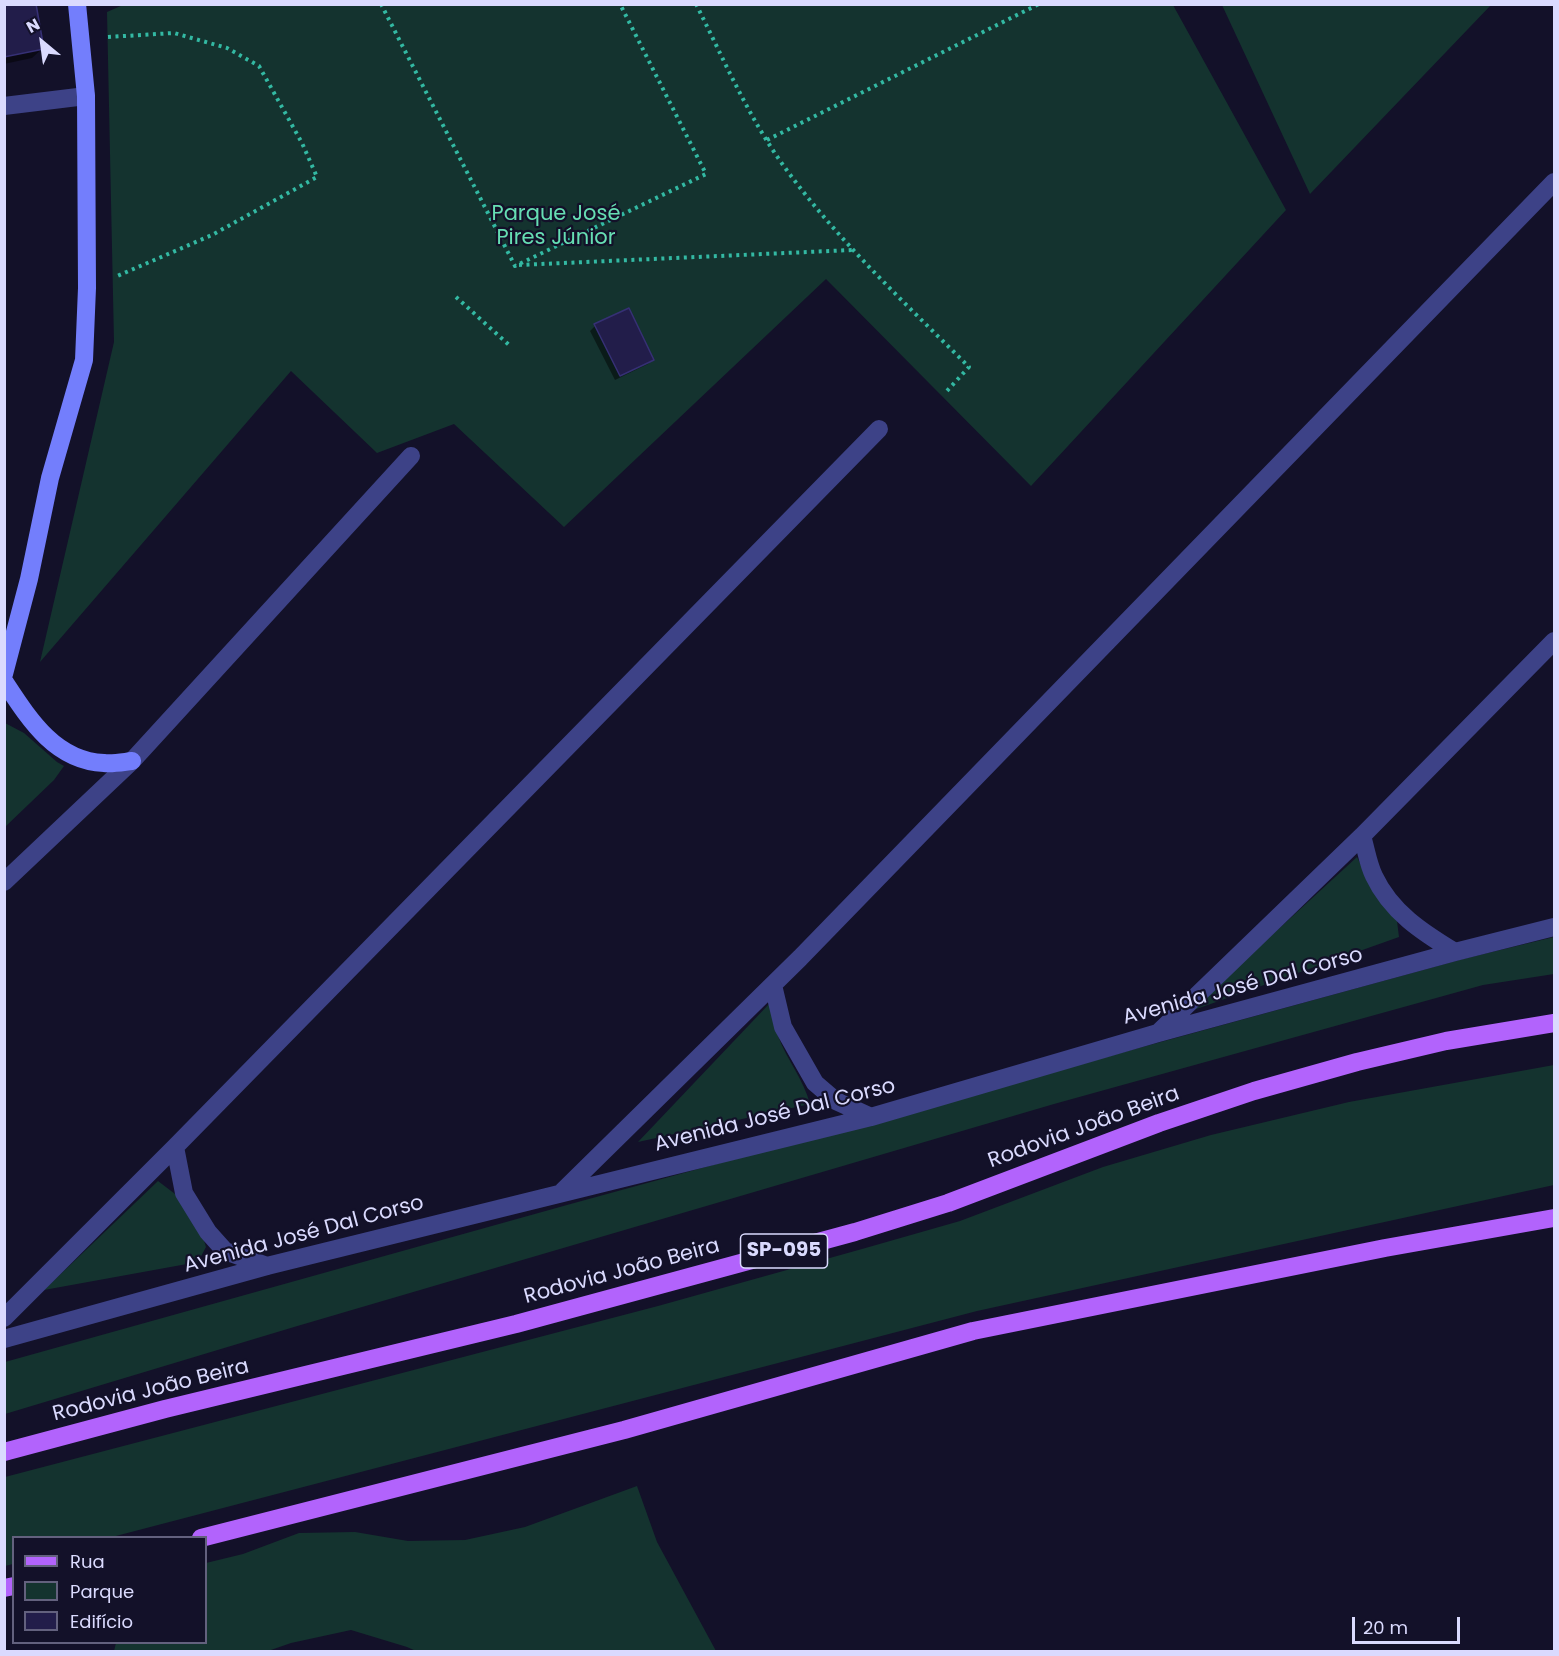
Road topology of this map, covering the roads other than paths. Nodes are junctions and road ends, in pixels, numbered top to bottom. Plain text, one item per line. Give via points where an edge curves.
1 (76, 4) edge
2 (86, 96) junction
3 (4, 106) edge
4 (1554, 182) edge
5 (879, 429) dead end
6 (411, 456) dead end
7 (1554, 640) edge
8 (4, 674) edge
9 (4, 681) edge
10 (132, 761) junction
11 (1362, 836) junction
12 (4, 882) edge
13 (1554, 927) edge
14 (1455, 952) junction
15 (773, 985) junction
16 (1554, 1023) edge
17 (1158, 1033) junction
18 (871, 1117) junction
19 (175, 1148) junction
20 (562, 1192) junction
21 (1550, 1218) edge
22 (267, 1266) junction
23 (4, 1318) edge
24 (4, 1339) edge
25 (4, 1452) edge
26 (207, 1536) edge

1 - 2 street
2 - 3 street
2 - 8 street via 84,360 50,478
4 - 15 street
5 - 19 street
6 - 10 street
7 - 11 street
9 - 10 street via 31,722 56,746 79,759 105,764
10 - 12 street
11 - 14 street via 1374,876 1389,902 1416,928
11 - 17 street
13 - 14 street, Avenida José Dal Corso
14 - 17 street, Avenida José Dal Corso
15 - 18 street via 783,1027 815,1083 836,1101
15 - 20 street
16 - 25 main road, Rodovia João Beira / SP-095 via 1446,1041 1254,1091 948,1203 855,1232 516,1324
17 - 18 street, Avenida José Dal Corso
18 - 20 street, Avenida José Dal Corso
19 - 22 street via 184,1193 208,1232 225,1251
19 - 23 street
20 - 22 street, Avenida José Dal Corso
21 - 26 main road via 973,1331 624,1430
22 - 24 street, Avenida José Dal Corso

